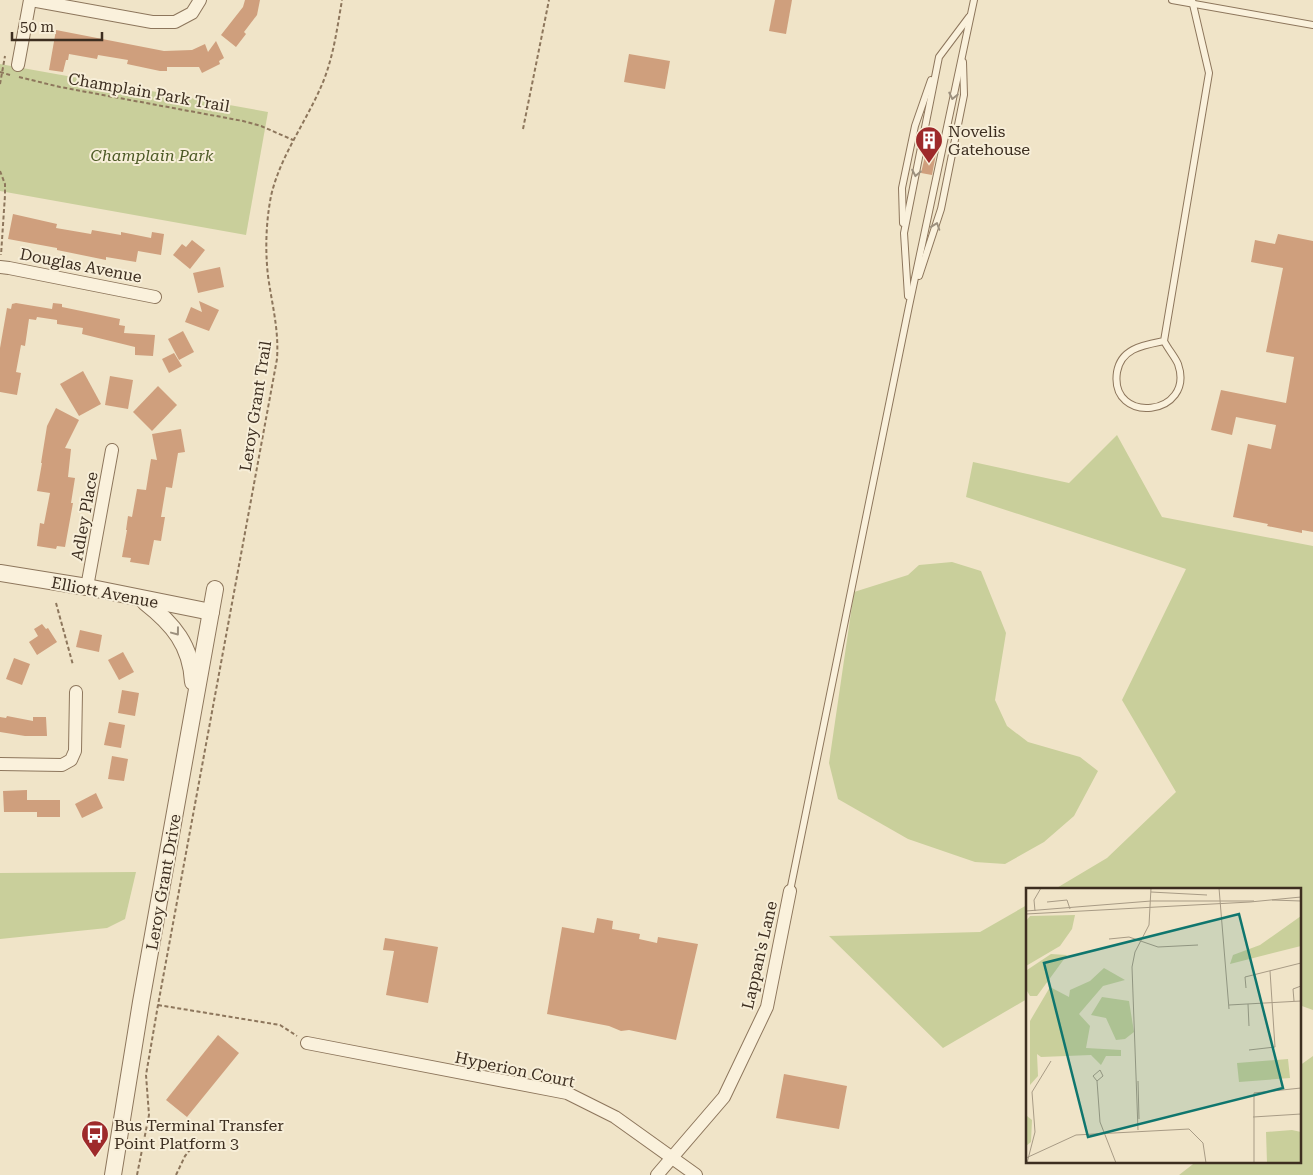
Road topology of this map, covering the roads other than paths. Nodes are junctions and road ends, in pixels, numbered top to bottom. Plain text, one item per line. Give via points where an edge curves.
1 (31, 0) edge
2 (200, 0) edge
3 (974, 0) edge
4 (1172, 0) edge
5 (1192, 2) edge
6 (971, 14) junction
7 (1313, 26) edge
8 (963, 50) junction
9 (939, 57) junction
10 (16, 72) road end
11 (904, 233) junction
12 (0, 267) edge
13 (156, 297) dead end
14 (909, 306) junction
15 (1164, 341) junction
16 (112, 450) dead end
17 (0, 573) edge
18 (87, 587) junction
19 (215, 589) dead end
20 (141, 599) junction
21 (211, 612) junction
22 (76, 692) dead end
23 (195, 703) junction
24 (0, 764) edge
25 (790, 891) joint
26 (307, 1043) road end
27 (672, 1158) junction
28 (113, 1175) edge
29 (657, 1175) edge
30 (696, 1175) edge

1 - 2 street via 152,22 175,22 192,13
1 - 10 street
3 - 6 lane
4 - 5 lane
5 - 7 lane
5 - 15 lane via 1209,73
6 - 8 lane
6 - 9 lane
8 -> 14 lane
14 -> 8 lane via 941,209 964,95
9 -> 11 lane
9 - 11 lane via 915,126 902,188
11 - 14 lane
12 - 13 street, Douglas Avenue
14 - 25 lane
15 - 15 lane via 1130,350 1119,364 1116,381 1121,395 1132,405 1148,409 1164,405 1177,393 1181,378 1178,364
16 - 18 street, Adley Place
17 - 18 street, Elliott Avenue
18 - 20 street, Elliott Avenue
19 - 21 street, Leroy Grant Drive
20 - 21 street, Elliott Avenue
20 -> 23 street via 160,613 180,637 193,673
21 - 23 street, Leroy Grant Drive
22 - 24 street via 75,751 71,760 62,765
23 - 28 street, Leroy Grant Drive
25 - 27 street, Lappan's Lane via 767,1007 724,1097
26 - 27 street, Hyperion Court via 567,1094 615,1117
27 - 29 street, Lappan's Lane
27 - 30 street, Hyperion Court

